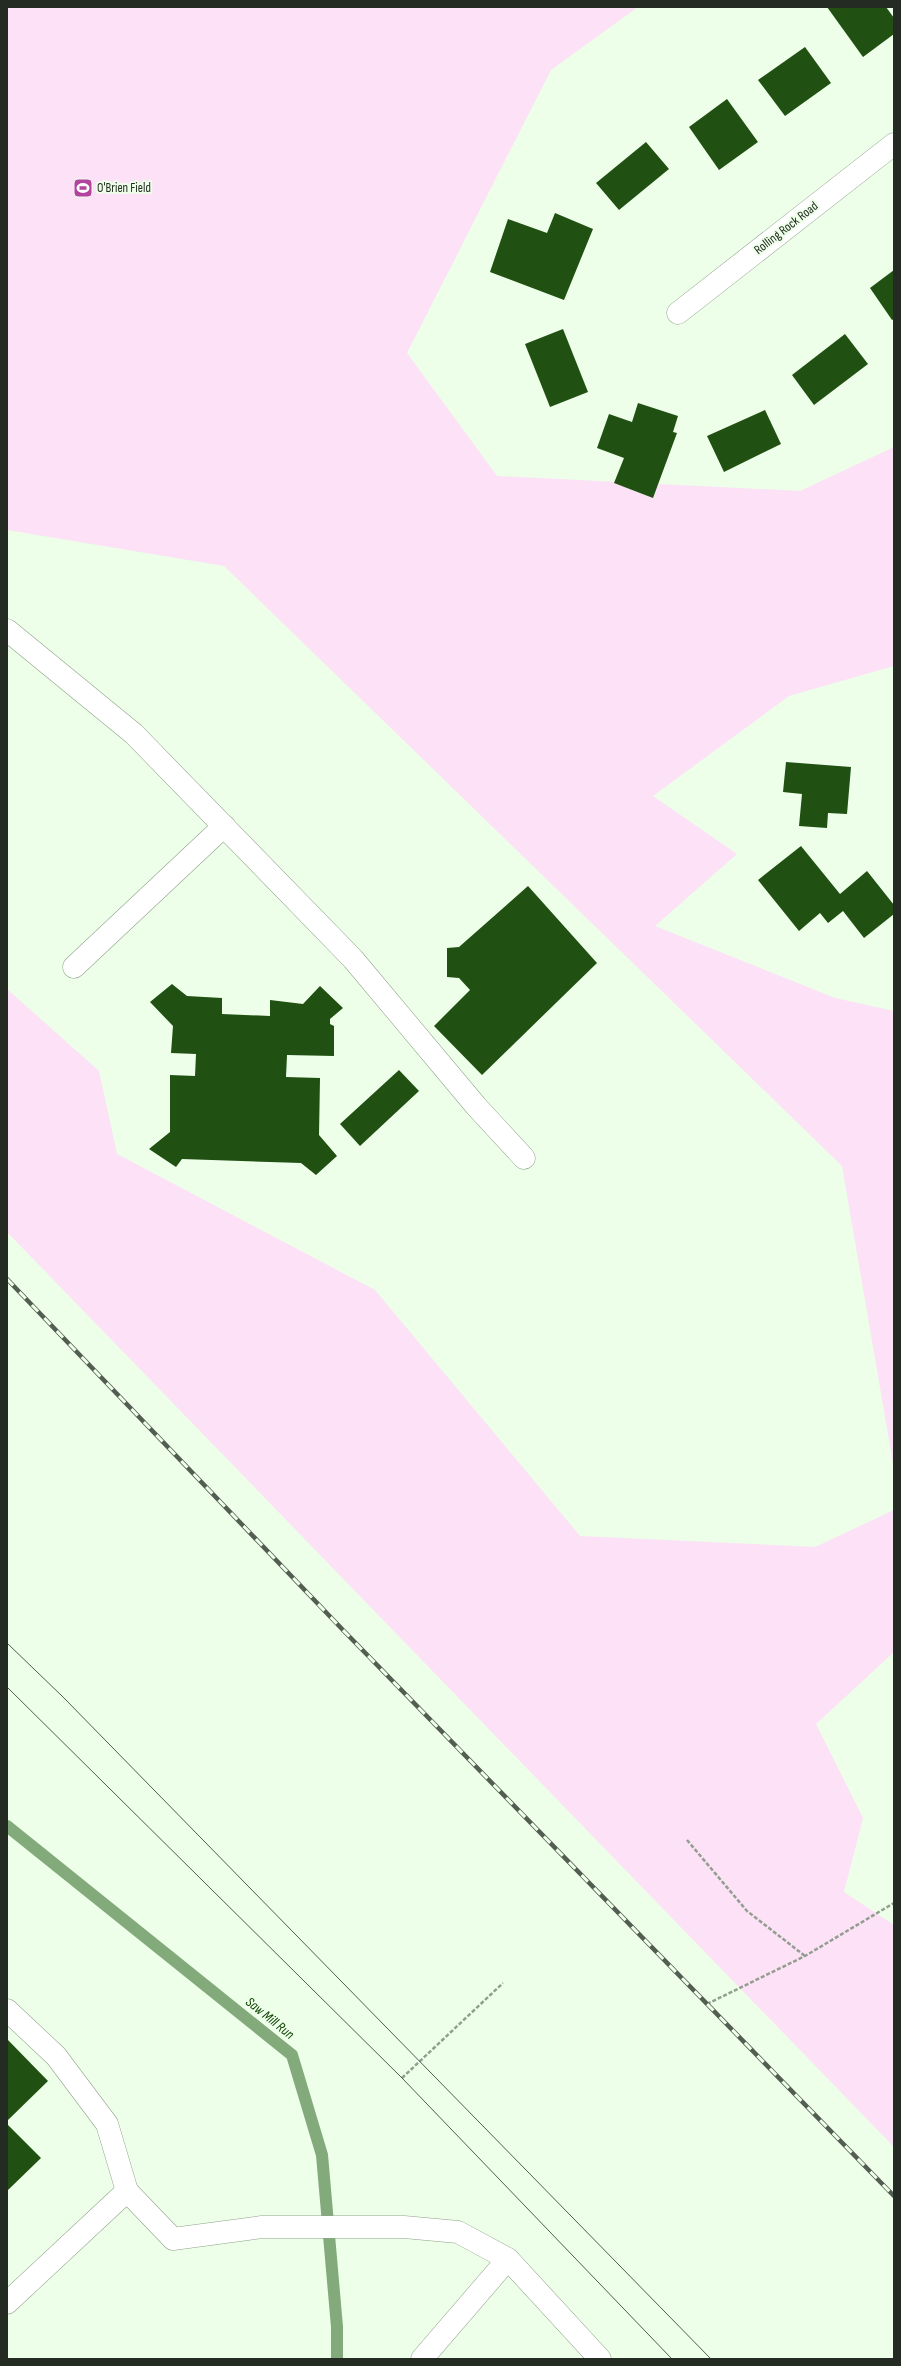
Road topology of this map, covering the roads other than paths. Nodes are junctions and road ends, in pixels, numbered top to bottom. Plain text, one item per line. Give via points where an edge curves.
1 (894, 144) edge
2 (678, 314) dead end
3 (7, 630) edge
4 (224, 826) junction
5 (74, 967) dead end
6 (524, 1158) dead end
7 (7, 2010) edge
8 (127, 2191) junction
9 (508, 2259) junction
10 (7, 2302) edge
11 (422, 2359) edge
12 (600, 2359) edge

1 - 2 street, Rolling Rock Road
3 - 4 street via 134,734
4 - 5 street
4 - 6 street via 353,959 476,1106
7 - 8 street via 56,2056 107,2124
8 - 9 street via 173,2240 262,2227 404,2227 458,2232
8 - 10 street
9 - 11 street
9 - 12 street

